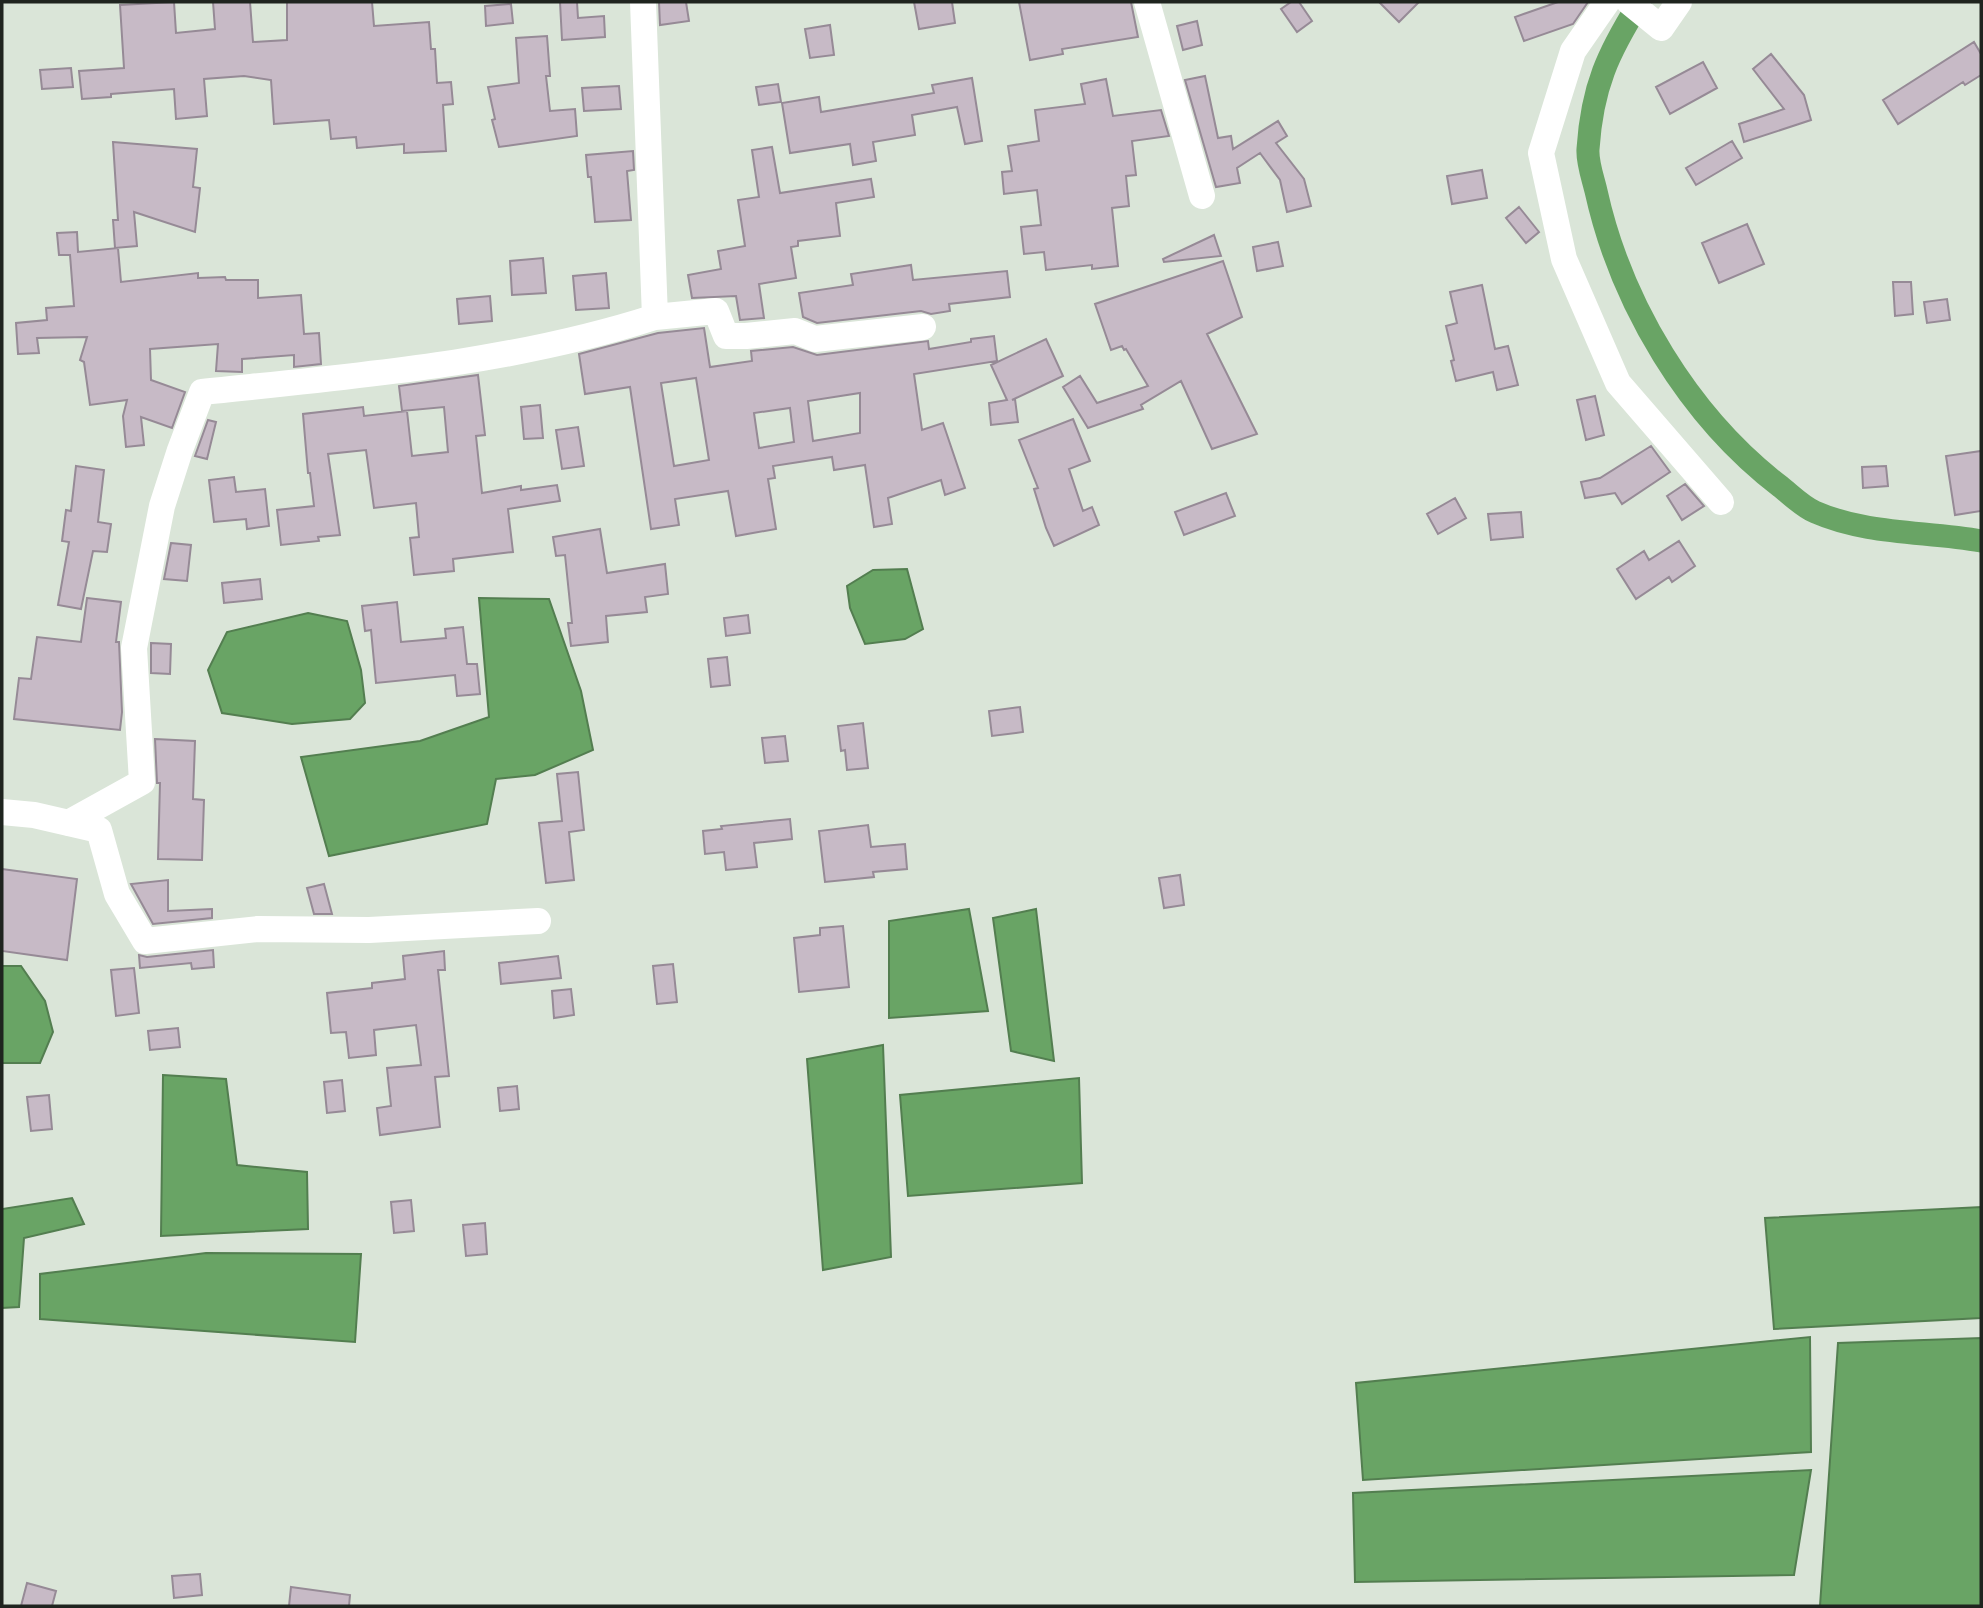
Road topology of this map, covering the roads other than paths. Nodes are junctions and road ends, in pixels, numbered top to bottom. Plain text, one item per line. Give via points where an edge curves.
1 (643, 2) edge
2 (1147, 2) edge
3 (1607, 2) edge
4 (1629, 2) edge
5 (1679, 2) edge
6 (1202, 196) dead end
7 (655, 317) junction
8 (923, 327) dead end
9 (1721, 502) dead end
10 (2, 812) edge
11 (68, 823) junction
12 (538, 921) dead end

1 - 7 street
2 - 6 street
3 - 9 street via 1573,51 1541,153 1564,260 1618,383
4 - 5 street via 1661,28
7 - 8 street via 716,311 726,336 746,337 795,331 815,339
7 - 11 street via 599,335 427,367 202,392 162,506 134,648 142,782
10 - 11 street
11 - 12 street via 99,830 117,894 145,941 258,929 369,930

